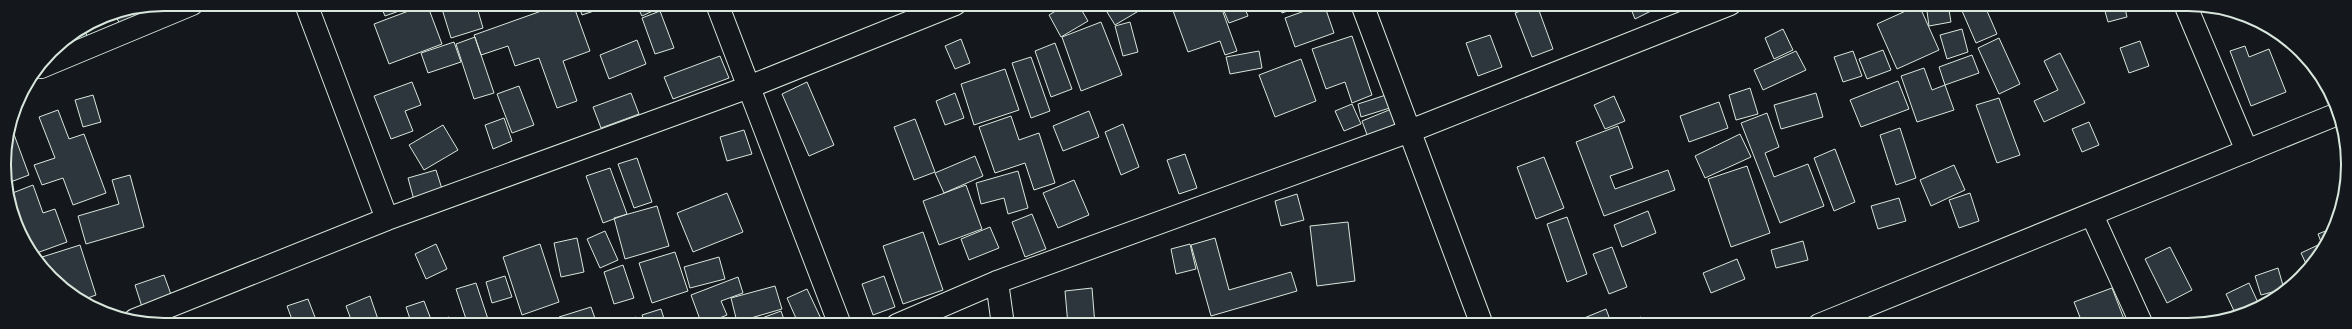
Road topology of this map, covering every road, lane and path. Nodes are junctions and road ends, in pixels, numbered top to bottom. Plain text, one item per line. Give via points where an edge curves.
1 (175, 11) edge
2 (309, 11) edge
3 (720, 11) edge
4 (937, 11) edge
5 (1365, 11) edge
6 (1712, 11) edge
7 (2188, 11) edge
8 (48, 64) edge
9 (749, 87) junction
10 (2333, 116) edge
11 (1410, 131) junction
12 (2248, 151) junction
13 (2092, 215) junction
14 (387, 219) junction
15 (997, 282) junction
16 (143, 317) edge
17 (837, 318) edge
18 (913, 318) edge
19 (1002, 318) edge
20 (1479, 318) edge
21 (1836, 318) edge
22 (2139, 318) edge

1 - 8 street
2 - 14 street
3 - 9 street
4 - 9 street
5 - 11 street
6 - 11 street
7 - 12 street
9 - 14 street
9 - 17 street
10 - 12 street
11 - 15 street
11 - 20 street
12 - 13 street
13 - 21 street
13 - 22 street
14 - 16 street
15 - 18 street
15 - 19 street

